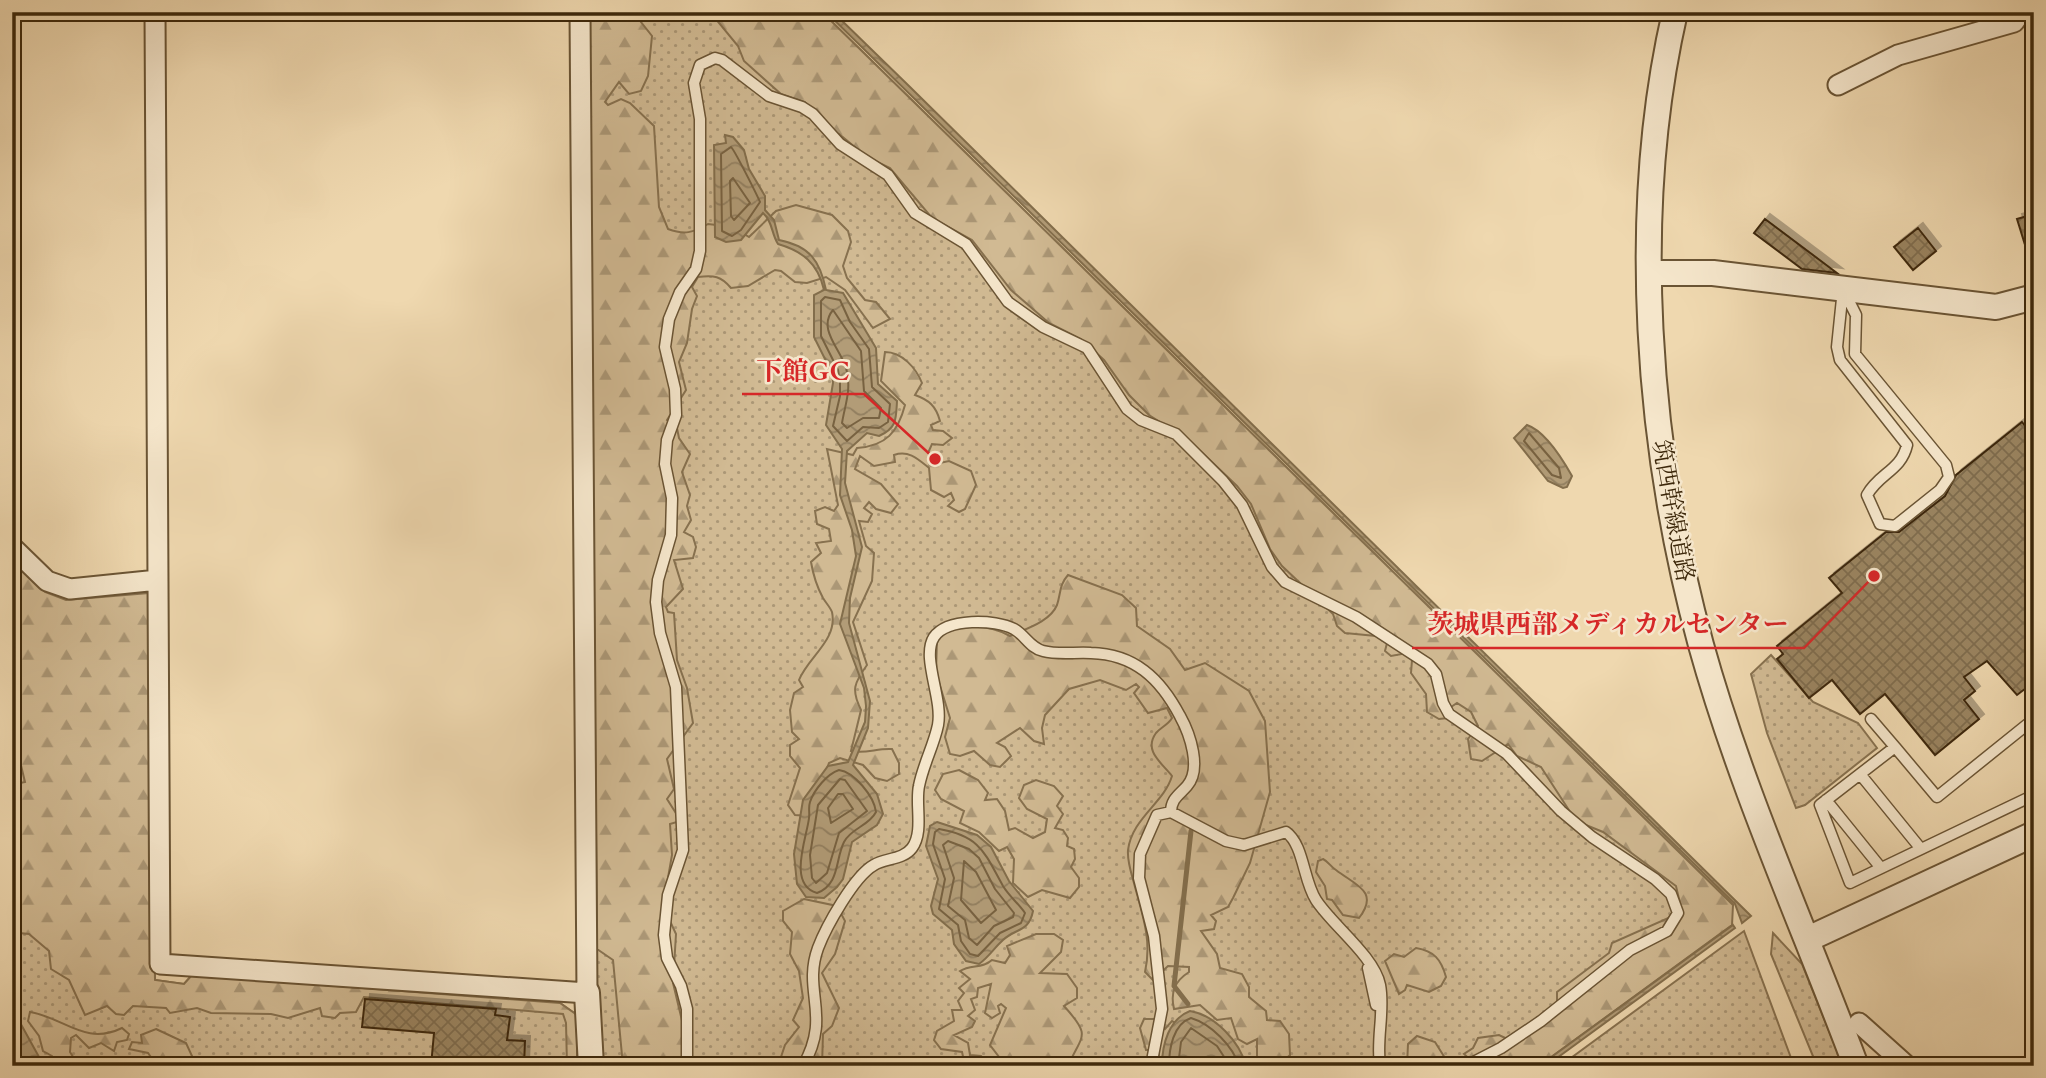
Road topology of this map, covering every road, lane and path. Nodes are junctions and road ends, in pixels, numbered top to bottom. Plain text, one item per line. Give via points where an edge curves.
1 (155, 12) edge
2 (580, 12) edge
3 (1675, 12) edge
4 (2021, 12) edge
5 (1838, 85) dead end
6 (1651, 272) junction
7 (1843, 289) junction
8 (2034, 297) edge
9 (12, 547) edge
10 (158, 580) junction
11 (1871, 719) dead end
12 (2034, 719) edge
13 (1895, 747) junction
14 (1860, 774) junction
15 (2031, 795) edge
16 (1173, 800) junction
17 (1826, 800) junction
18 (1171, 812) junction
19 (1157, 815) junction
20 (2034, 834) edge
21 (1921, 849) junction
22 (1881, 868) junction
23 (1808, 939) junction
24 (587, 993) junction
25 (1859, 1023) dead end
26 (591, 1066) edge
27 (687, 1066) edge
28 (806, 1066) edge
29 (1151, 1066) edge
30 (1380, 1066) edge
31 (1466, 1066) edge
32 (1856, 1066) edge
33 (1907, 1066) edge

1 - 10 street
2 - 24 street
3 - 6 street, 筑西幹線道路 via 1654,148
4 - 5 street via 2014,22 1898,55
6 - 7 street via 1713,273
6 - 23 street, 筑西幹線道路 via 1658,433 1674,538 1706,660 1746,781
7 - 7 lane via 1856,314 1855,354 1946,465 1949,477 1940,490 1895,526 1880,524 1867,495 1904,460 1908,444 1840,360 1837,348
7 - 8 street via 1996,307
9 - 10 street via 47,580 70,589
10 - 24 street via 160,964
11 - 13 lane
12 - 13 lane via 1937,797
13 - 14 lane
14 - 17 lane
14 - 21 lane
15 - 21 lane
16 - 18 lane
16 - 19 lane
16 - 28 lane via 1189,784 1194,770 1191,745 1181,717 1162,687 1144,670 1128,659 1043,652 1002,624 948,626 933,639 930,655 940,706 919,786 916,840 905,854 874,864 863,874 829,925 814,965 817,1035
17 - 22 lane
17 - 22 lane via 1820,805 1850,883
18 - 19 lane
18 - 30 lane via 1226,841 1244,845 1286,832 1297,842 1307,885 1367,961 1380,985
19 - 29 lane via 1140,854 1139,878 1154,936 1162,1009
20 - 23 street
21 - 22 lane
23 - 32 street, 筑西幹線道路
24 - 26 street
25 - 33 street
27 - 31 lane via 687,1009 667,958 664,935 668,895 683,850 676,687 656,602 671,535 672,498 666,464 667,440 676,415 665,347 669,319 696,269 700,251 700,119 694,83 700,65 715,58 769,96 813,114 840,144 888,175 915,213 966,244 1009,302 1043,327 1087,348 1127,409 1176,434 1223,481 1242,505 1277,575 1300,592 1356,617 1429,664 1449,713 1507,754 1592,837 1671,894 1678,913 1667,931 1630,950 1511,1041

